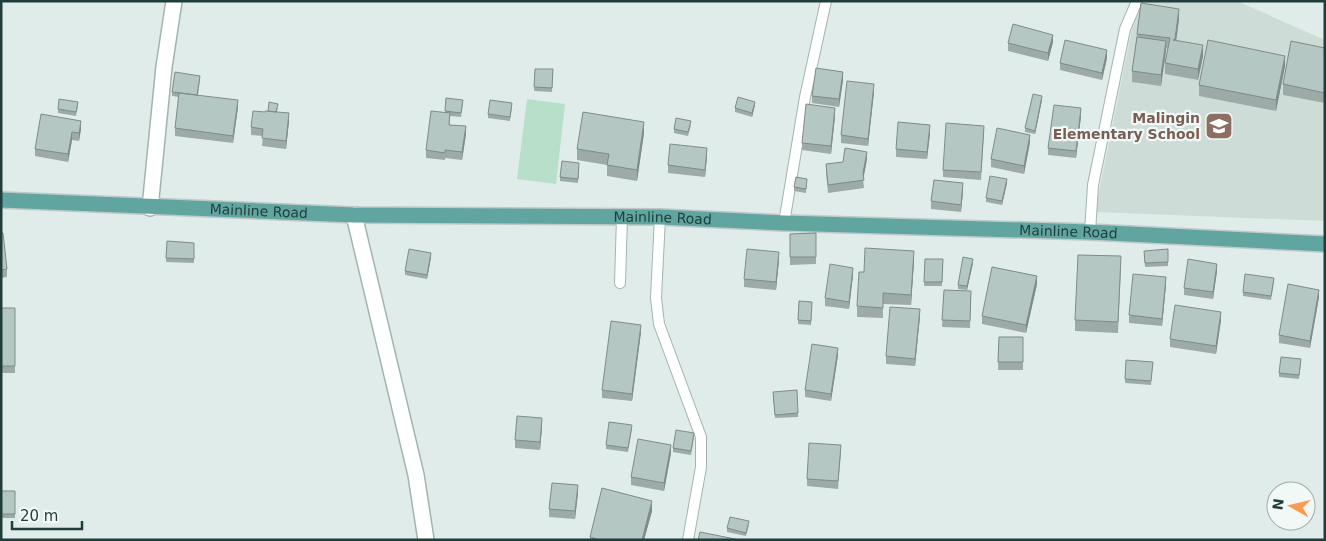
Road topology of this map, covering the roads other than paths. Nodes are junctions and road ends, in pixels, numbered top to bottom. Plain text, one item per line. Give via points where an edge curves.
1 (174, 1) edge
2 (826, 1) edge
3 (1137, 1) edge
4 (1, 200) edge
5 (150, 208) junction
6 (354, 216) junction
7 (622, 217) junction
8 (660, 217) junction
9 (784, 223) junction
10 (1090, 232) junction
11 (1325, 244) edge
12 (620, 283) dead end
13 (426, 540) edge
14 (688, 540) edge

1 - 5 street
2 - 9 lane via 805,97
3 - 10 lane via 1123,38 1093,186
4 - 5 main road, Mainline Road
5 - 6 main road, Mainline Road
6 - 7 main road, Mainline Road
6 - 13 street via 416,475
7 - 8 main road, Mainline Road
7 - 12 lane
8 - 9 main road, Mainline Road
8 - 14 lane via 656,298 659,324 701,437 701,467
9 - 10 main road, Mainline Road
10 - 11 main road, Mainline Road

